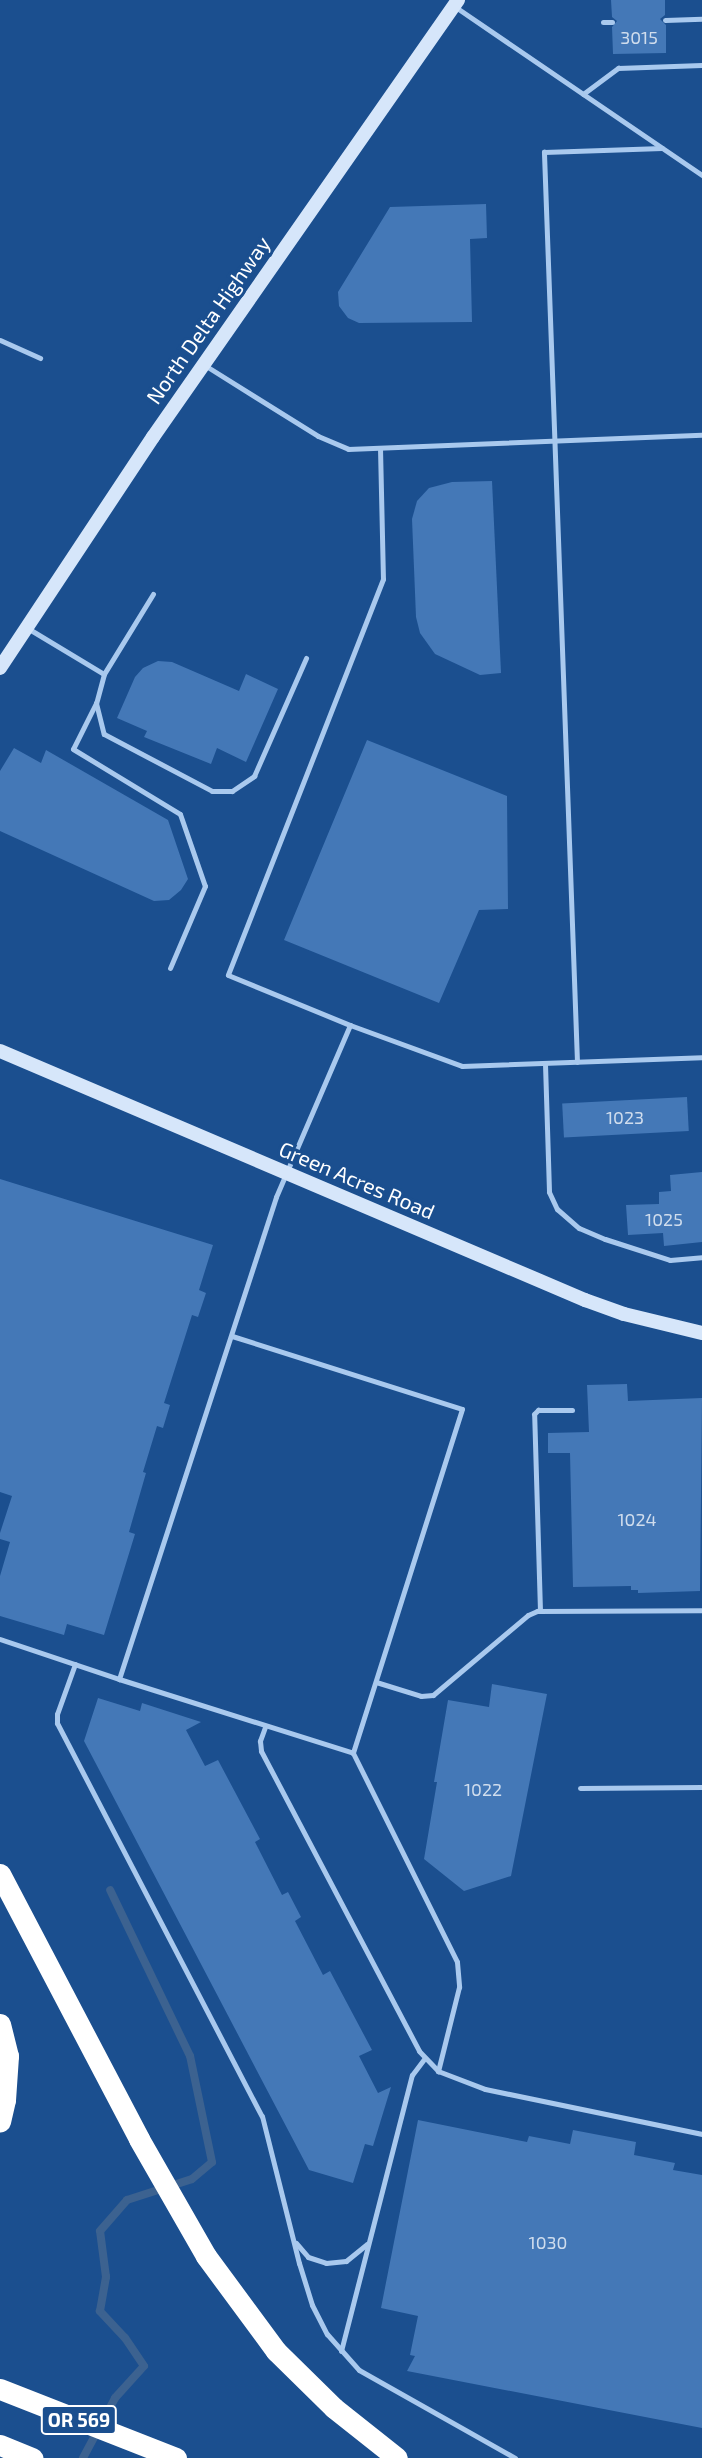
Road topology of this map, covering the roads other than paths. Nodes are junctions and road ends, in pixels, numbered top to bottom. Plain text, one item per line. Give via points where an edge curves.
1 (456, 3) edge
2 (702, 19) edge
3 (665, 20) dead end
4 (603, 22) dead end
5 (612, 22) dead end
6 (702, 65) edge
7 (583, 94) junction
8 (662, 148) junction
9 (702, 175) edge
10 (0, 340) edge
11 (40, 358) dead end
12 (203, 364) junction
13 (702, 435) edge
14 (553, 441) junction
15 (380, 448) junction
16 (153, 594) dead end
17 (26, 627) junction
18 (306, 659) dead end
19 (0, 668) edge
20 (104, 674) junction
21 (96, 703) junction
22 (170, 968) dead end
23 (350, 1026) junction
24 (0, 1051) edge
25 (702, 1057) edge
26 (577, 1062) junction
27 (545, 1064) junction
28 (285, 1172) junction
29 (702, 1257) edge
30 (702, 1333) edge
31 (232, 1336) junction
32 (572, 1409) dead end
33 (702, 1610) edge
34 (540, 1611) junction
35 (0, 1639) edge
36 (75, 1664) junction
37 (119, 1679) junction
38 (376, 1682) junction
39 (265, 1727) junction
40 (353, 1753) junction
41 (702, 1787) edge
42 (580, 1788) dead end
43 (0, 1874) edge
44 (0, 2024) edge
45 (424, 2059) junction
46 (438, 2071) junction
47 (0, 2121) edge
48 (702, 2134) edge
49 (294, 2241) junction
50 (369, 2242) junction
51 (341, 2351) junction
52 (2, 2390) edge
53 (5, 2447) edge
54 (32, 2458) edge
55 (176, 2458) edge
56 (397, 2458) edge
57 (515, 2458) edge

1 - 7 lane
1 - 12 street, North Delta Highway
2 - 3 lane
4 - 5 lane
6 - 7 lane via 618,68
7 - 8 lane
8 - 9 lane
8 - 14 lane via 544,152
10 - 11 lane
12 - 15 lane via 332,444 348,449
12 - 17 street, North Delta Highway
13 - 14 lane
14 - 15 lane
14 - 26 lane
15 - 23 lane via 383,579 228,975
16 - 20 lane
17 - 19 street, North Delta Highway
17 - 20 lane
18 - 21 lane via 254,776 232,791 212,791 104,734
20 - 21 lane
21 - 22 lane via 73,748 180,814 205,886
23 - 27 lane via 462,1066
23 - 28 lane
24 - 28 street, Green Acres Road
25 - 26 lane
26 - 27 lane
27 - 29 lane via 550,1192 557,1209 579,1228 605,1239 670,1260
28 - 30 street, Green Acres Road via 584,1300
28 - 31 lane
31 - 37 lane
31 - 38 lane via 462,1409
32 - 34 lane via 534,1414
33 - 34 lane
34 - 38 lane via 528,1615 433,1695 421,1696
35 - 36 lane
36 - 37 lane
36 - 49 lane via 57,1723 262,2116
37 - 39 lane
38 - 40 lane
39 - 40 lane
39 - 45 lane via 261,1751
40 - 46 lane via 457,1962 458,1987
41 - 42 lane
43 - 56 highway via 139,2139 238,2302 276,2351 334,2408
44 - 47 highway via 8,2056
45 - 46 lane
45 - 50 lane via 412,2075
46 - 48 lane via 485,2089
49 - 50 lane via 308,2257 326,2263 346,2261
49 - 51 lane via 312,2305
50 - 51 lane
51 - 57 lane via 359,2370
52 - 55 highway, OR 569
53 - 54 highway, OR 569

